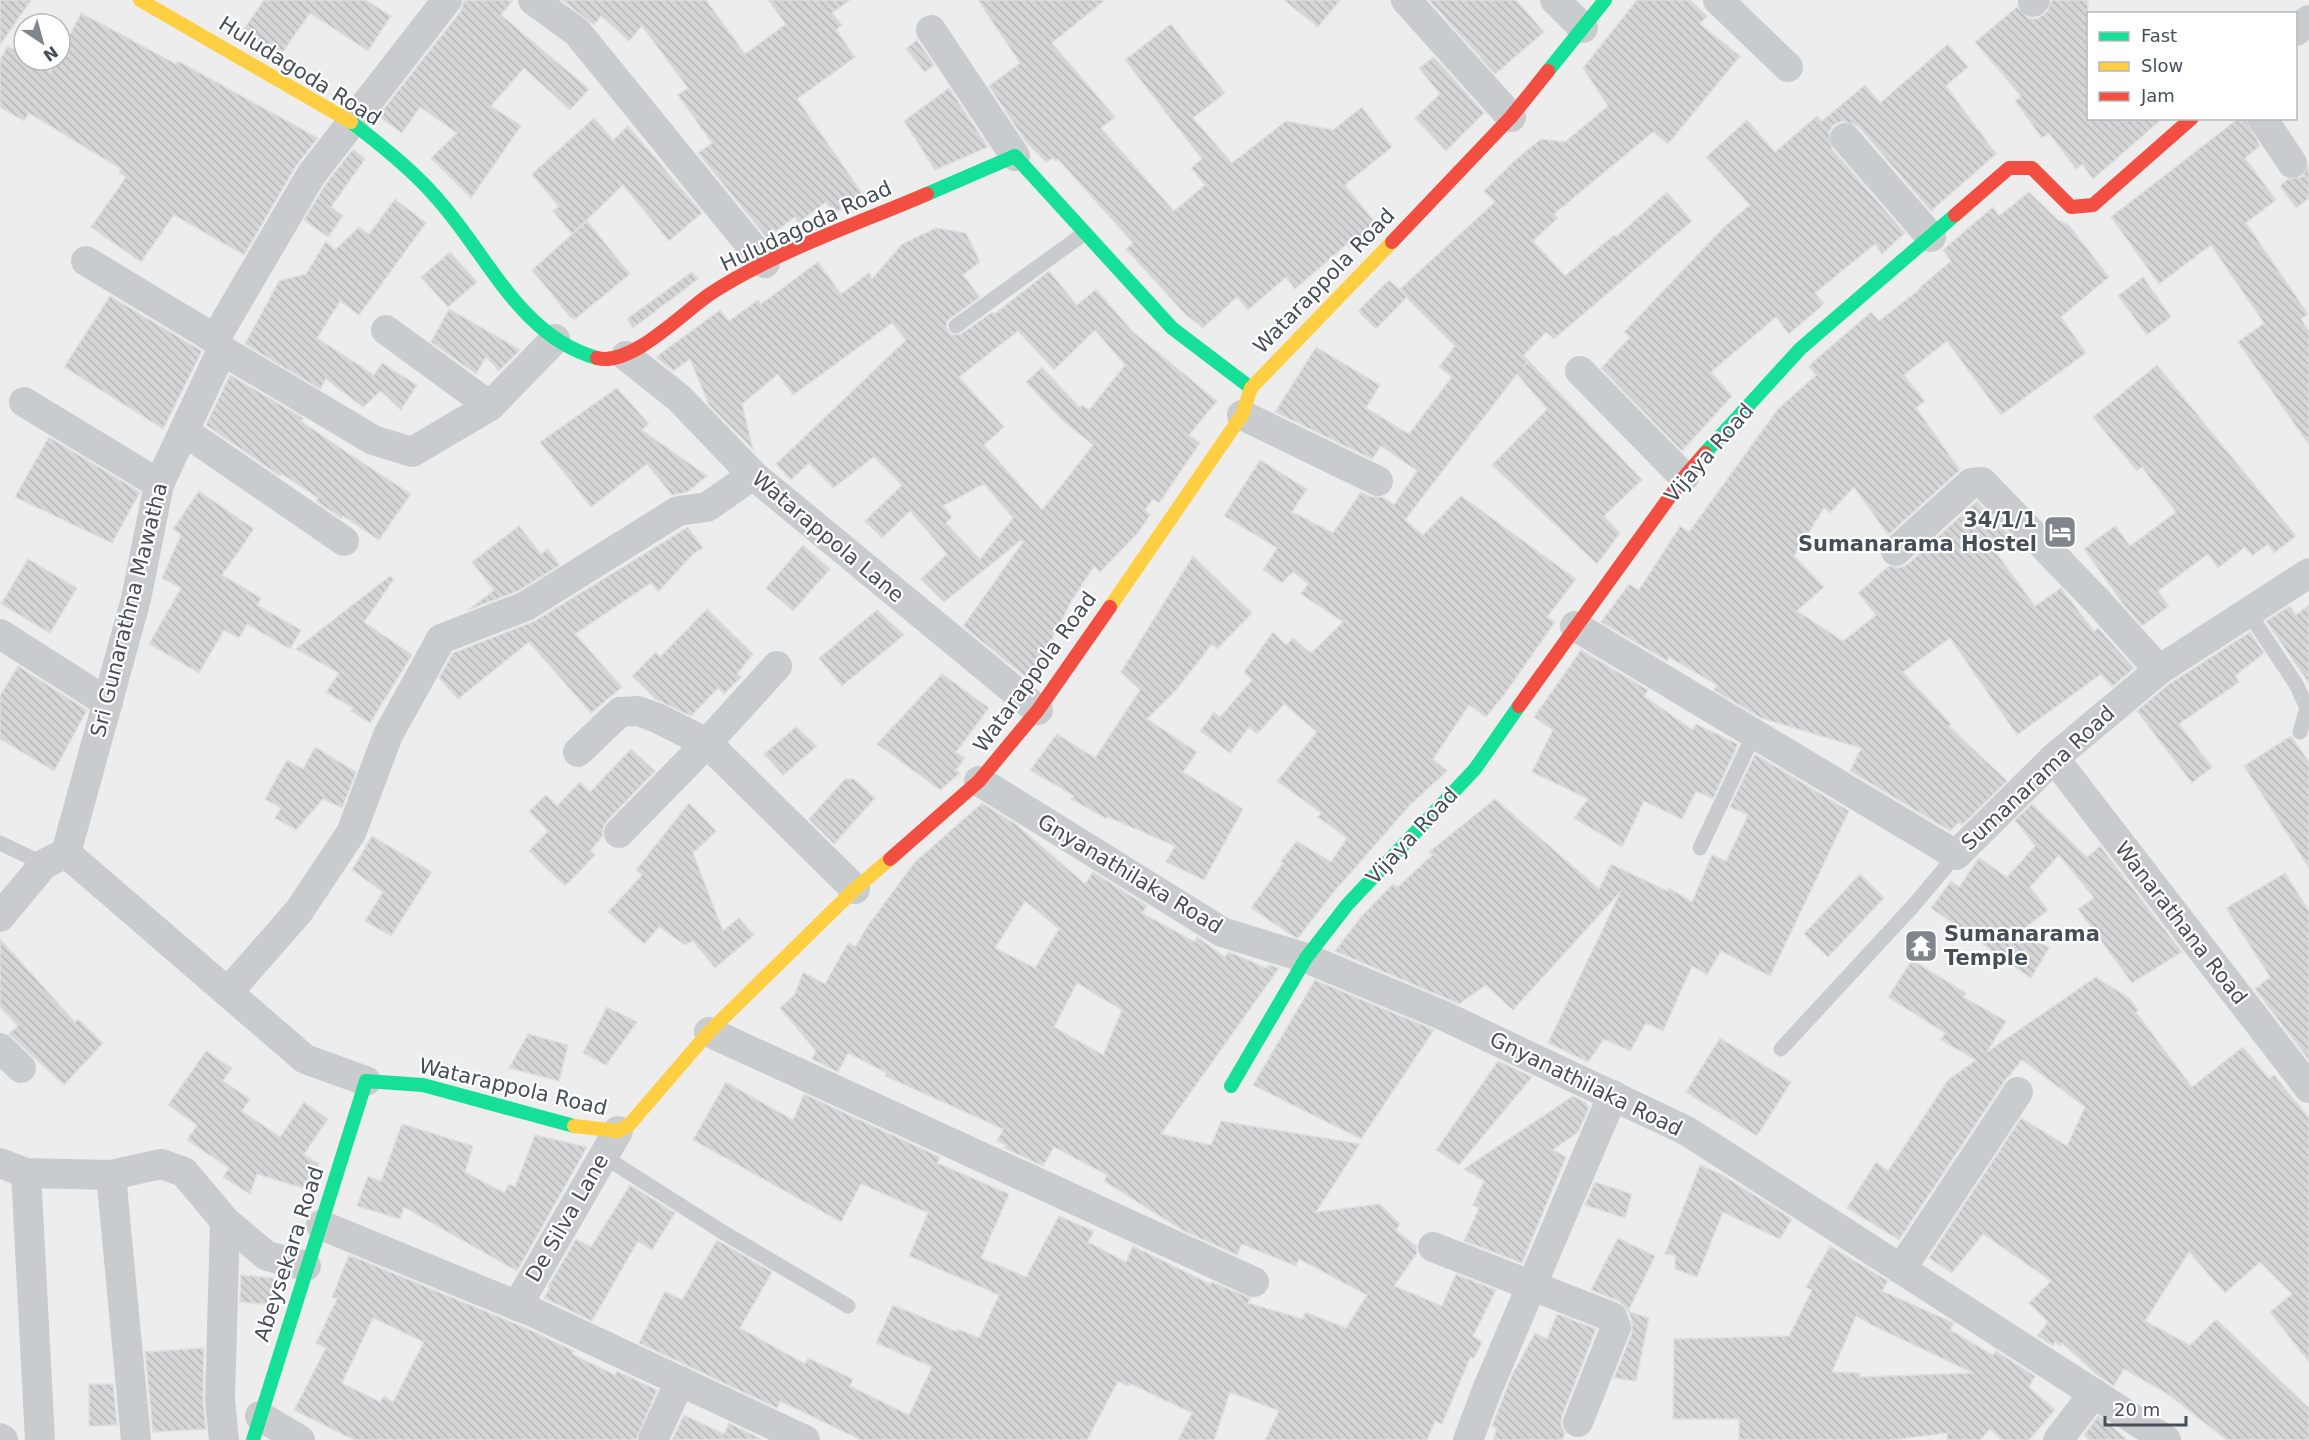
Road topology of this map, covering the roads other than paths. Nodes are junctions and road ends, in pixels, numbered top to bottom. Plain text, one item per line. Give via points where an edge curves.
1 (140, 0) edge
2 (447, 0) edge
3 (533, 0) edge
4 (1406, 0) edge
5 (1555, 0) edge
6 (1605, 0) edge
7 (1718, 0) edge
8 (2309, 20) edge
9 (1583, 28) junction
10 (2297, 29) edge
11 (931, 30) dead end
12 (1788, 67) dead end
13 (1511, 117) junction
14 (2190, 120) edge
15 (2263, 120) edge
16 (352, 123) junction
17 (1845, 138) dead end
18 (1015, 156) junction
19 (2292, 163) dead end
20 (1085, 233) junction
21 (1931, 237) junction
22 (86, 261) dead end
23 (765, 263) junction
24 (956, 326) dead end
25 (386, 330) dead end
26 (555, 339) junction
27 (219, 345) junction
28 (626, 356) junction
29 (1580, 371) dead end
30 (24, 402) dead end
31 (1247, 402) junction
32 (490, 406) junction
33 (184, 431) junction
34 (753, 475) junction
35 (1684, 477) junction
36 (1378, 481) dead end
37 (159, 484) junction
38 (344, 541) dead end
39 (1896, 551) dead end
40 (2309, 573) edge
41 (2248, 612) junction
42 (1575, 626) junction
43 (0, 633) edge
44 (777, 666) dead end
45 (2159, 670) junction
46 (108, 703) junction
47 (1038, 710) junction
48 (2300, 732) dead end
49 (1754, 734) junction
50 (706, 744) junction
51 (578, 752) dead end
52 (2054, 758) junction
53 (979, 782) junction
54 (619, 834) dead end
55 (0, 843) edge
56 (1700, 848) dead end
57 (1956, 855) junction
58 (55, 859) junction
59 (855, 889) junction
60 (0, 917) edge
61 (1306, 958) junction
62 (229, 991) junction
63 (709, 1032) junction
64 (1781, 1049) dead end
65 (366, 1081) junction
66 (1231, 1086) dead end
67 (2309, 1088) edge
68 (2018, 1092) dead end
69 (1613, 1095) junction
70 (618, 1131) junction
71 (603, 1156) junction
72 (13, 1168) edge
73 (111, 1175) junction
74 (225, 1221) junction
75 (321, 1225) junction
76 (1433, 1247) dead end
77 (306, 1266) junction
78 (1900, 1269) junction
79 (1254, 1282) dead end
80 (1532, 1284) junction
81 (517, 1306) junction
82 (848, 1306) dead end
83 (680, 1381) junction
84 (2094, 1393) junction
85 (1578, 1422) dead end
86 (256, 1428) edge
87 (40, 1440) edge
88 (136, 1440) edge
89 (224, 1440) edge
90 (300, 1440) edge
91 (653, 1440) edge
92 (805, 1440) edge
93 (1468, 1440) edge
94 (2058, 1440) edge
95 (2166, 1440) edge

1 - 16 street, Huludagoda Road
2 - 16 street, Sri Gunarathna Mawatha
3 - 23 street via 577,32
4 - 13 street
5 - 9 street
6 - 9 street, Watarappola Road
7 - 12 street
8 - 10 street
9 - 13 street, Watarappola Road
11 - 18 street
13 - 31 street, Watarappola Road
14 - 21 street, Vijaya Road via 2093,205 2071,207 2032,168 2009,168
15 - 19 street
16 - 26 street, Huludagoda Road via 434,194 525,314
16 - 27 street, Sri Gunarathna Mawatha via 311,175
17 - 21 street
18 - 20 street
18 - 23 street, Huludagoda Road
20 - 24 lane
20 - 31 street
21 - 35 street, Vijaya Road via 1800,349
22 - 27 street
23 - 28 street, Huludagoda Road via 710,294
25 - 32 street
26 - 28 street, Huludagoda Road via 587,356 605,360
26 - 32 street
27 - 32 street via 373,441 412,452
27 - 33 street, Sri Gunarathna Mawatha
28 - 34 street, Watarappola Lane via 679,398
29 - 35 street
30 - 37 street
31 - 36 street
31 - 47 street, Watarappola Road
33 - 37 street, Sri Gunarathna Mawatha
33 - 38 street
34 - 47 street, Watarappola Lane
34 - 62 street via 707,507 678,511 526,606 441,639 388,735 351,833 299,911
35 - 42 street, Vijaya Road
37 - 46 street, Sri Gunarathna Mawatha via 136,599
39 - 45 street via 1971,483 1982,482
40 - 41 street, Sumanarama Road
41 - 45 street, Sumanarama Road
41 - 48 lane via 2296,684 2307,708
42 - 49 street, Sumanarama Road
42 - 61 street, Vijaya Road via 1476,769 1347,904
43 - 46 street
44 - 50 street
45 - 52 street, Sumanarama Road
46 - 58 street, Sri Gunarathna Mawatha
47 - 53 street, Watarappola Road
49 - 56 lane
49 - 57 street, Sumanarama Road
50 - 51 street via 638,711 620,712
50 - 54 street
50 - 59 street
52 - 57 street, Sumanarama Road
52 - 67 street, Wanarathana Road
53 - 59 street, Watarappola Road
53 - 61 street, Gnyanathilaka Road via 1222,932
55 - 58 lane
57 - 64 lane
58 - 60 street
58 - 62 street
59 - 63 street, Watarappola Road
61 - 66 street, Vijaya Road
61 - 69 street, Gnyanathilaka Road via 1442,1015
62 - 65 street via 305,1059
63 - 70 street, Watarappola Road via 629,1125
63 - 79 street
65 - 70 street, Watarappola Road via 423,1085 583,1128
65 - 75 street, Abeysekara Road
68 - 78 street
69 - 78 street, Gnyanathilaka Road via 1687,1131
69 - 80 street
70 - 71 street, De Silva Lane
71 - 81 street, De Silva Lane
71 - 82 lane
72 - 73 street
72 - 87 street
73 - 74 street via 161,1164 184,1172
73 - 88 street
74 - 77 street via 267,1256
74 - 89 street via 220,1400
75 - 77 street, Abeysekara Road
75 - 81 street
76 - 80 street
77 - 86 street, Abeysekara Road
78 - 84 street, Gnyanathilaka Road
80 - 85 street via 1612,1317 1616,1327
80 - 93 street
81 - 83 street
83 - 91 street
83 - 92 street
84 - 94 street
84 - 95 street, Gnyanathilaka Road
86 - 90 street

